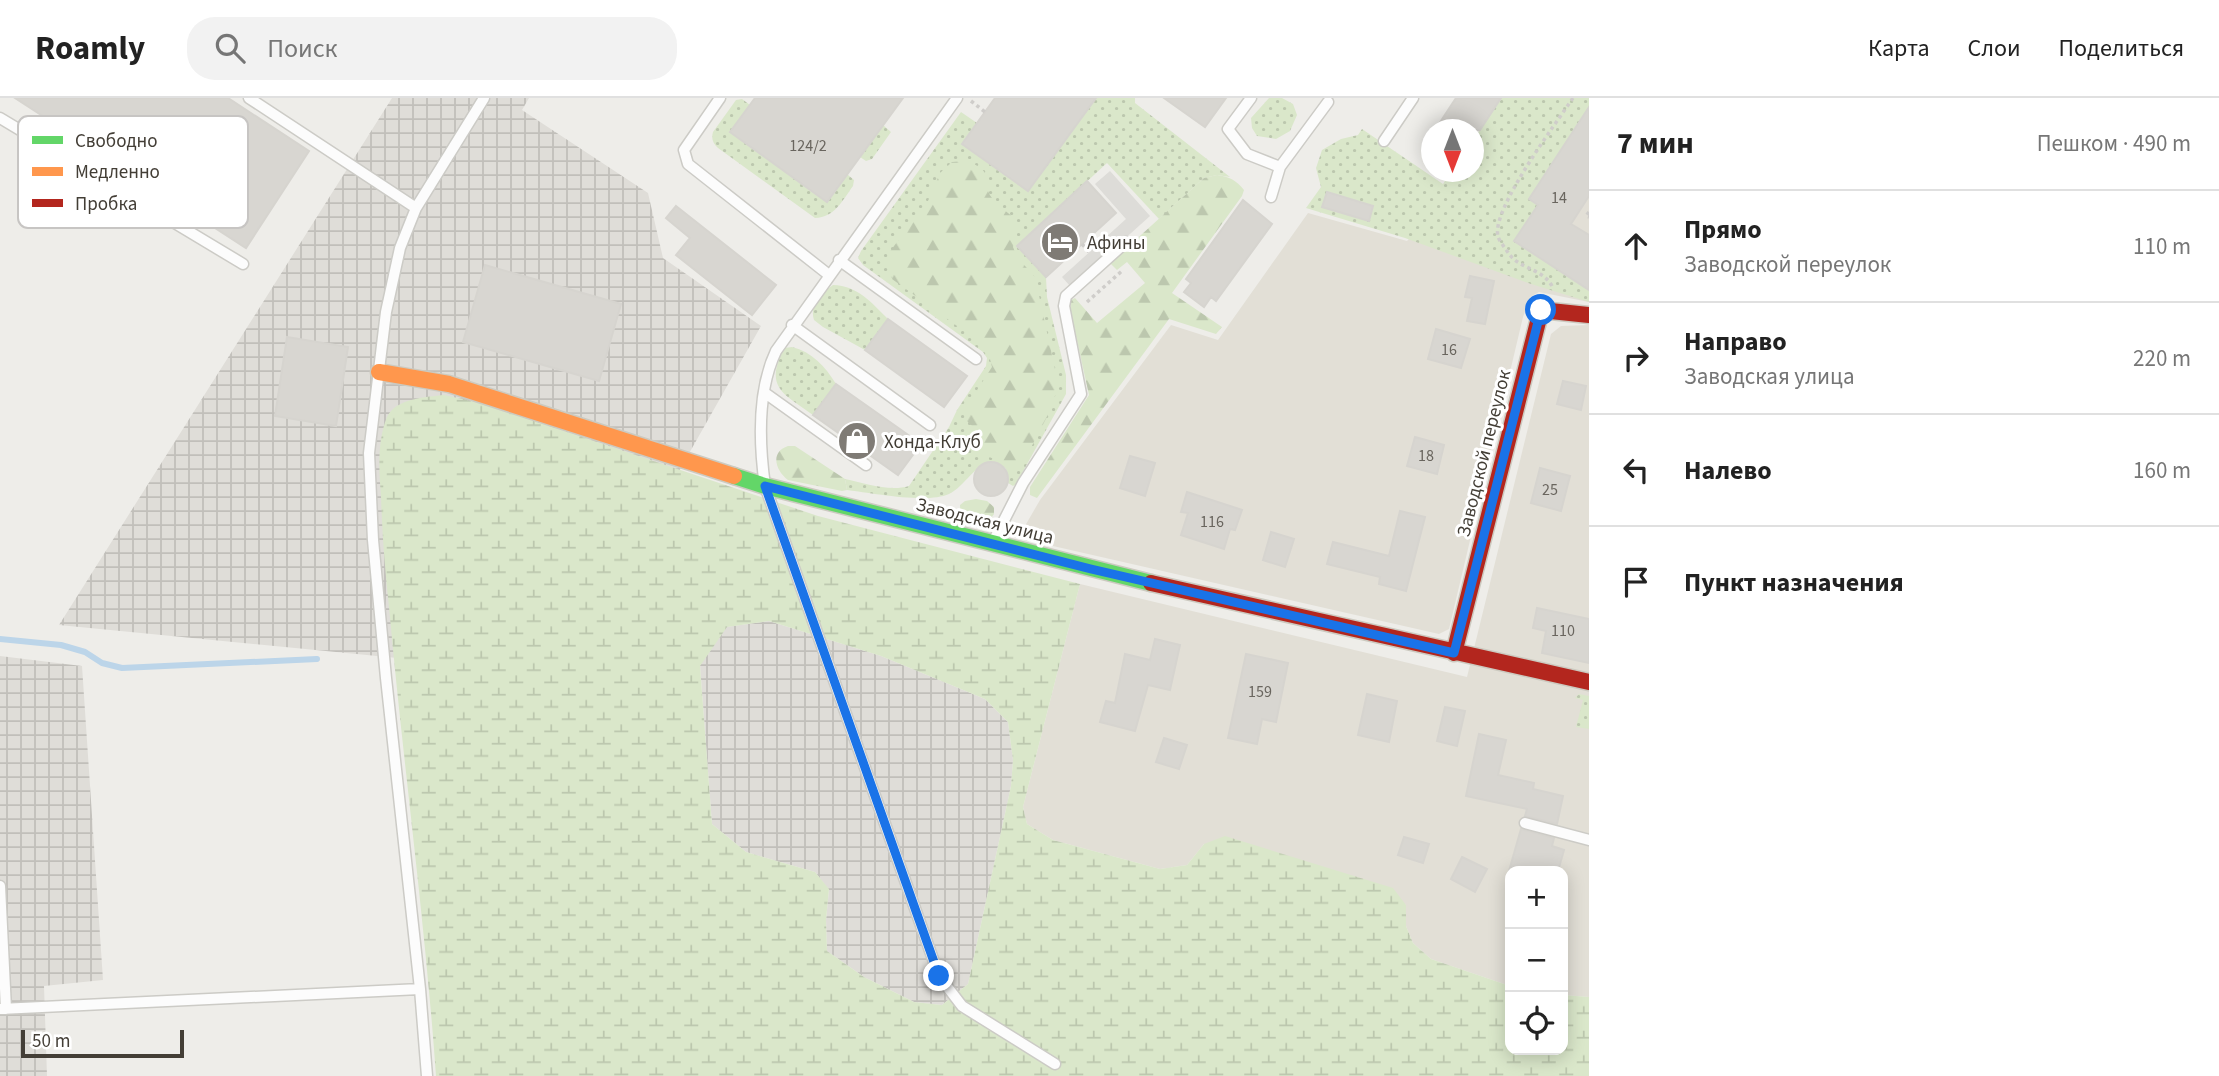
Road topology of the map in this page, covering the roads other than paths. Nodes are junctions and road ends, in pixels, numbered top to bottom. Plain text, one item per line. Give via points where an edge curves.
1 (249, 98) edge
2 (484, 98) edge
3 (720, 98) edge
4 (957, 98) edge
5 (1236, 98) edge
6 (1413, 98) edge
7 (1327, 99) edge
8 (1248, 102) edge
9 (0, 118) edge
10 (18, 129) edge
11 (1384, 141) dead end
12 (1280, 167) junction
13 (1270, 197) dead end
14 (416, 208) junction
15 (183, 228) edge
16 (1126, 242) dead end
17 (839, 260) junction
18 (243, 264) dead end
19 (829, 275) junction
20 (1589, 316) edge
21 (792, 325) junction
22 (976, 359) dead end
23 (379, 372) junction
24 (765, 393) junction
25 (930, 425) dead end
26 (866, 465) dead end
27 (765, 486) junction
28 (992, 544) junction
29 (1454, 653) junction
30 (1589, 682) edge
31 (1525, 823) dead end
32 (1589, 840) edge
33 (0, 886) edge
34 (420, 989) junction
35 (3, 1009) edge
36 (1055, 1064) dead end
37 (427, 1076) edge

1 - 14 lane
2 - 14 lane
3 - 19 lane via 684,150 688,164
4 - 17 lane
5 - 8 lane
6 - 11 lane
7 - 12 lane
8 - 12 lane via 1228,129 1247,154
9 - 10 lane
12 - 13 lane
14 - 23 lane via 400,248
15 - 18 lane
16 - 28 lane via 1066,296 1081,394 1023,483
17 - 19 lane
17 - 22 lane
19 - 21 lane
20 - 29 street, Заводской переулок via 1541,310
21 - 24 lane via 771,360
21 - 25 lane
23 - 27 street, Заводская улица via 449,383
23 - 34 lane via 369,453 373,540
24 - 26 lane
24 - 27 lane
27 - 28 street, Заводская улица
27 - 36 lane via 939,976 962,1006
28 - 29 street, Заводская улица
29 - 30 street, Заводская улица
31 - 32 lane
33 - 35 lane
34 - 35 lane
34 - 37 lane

